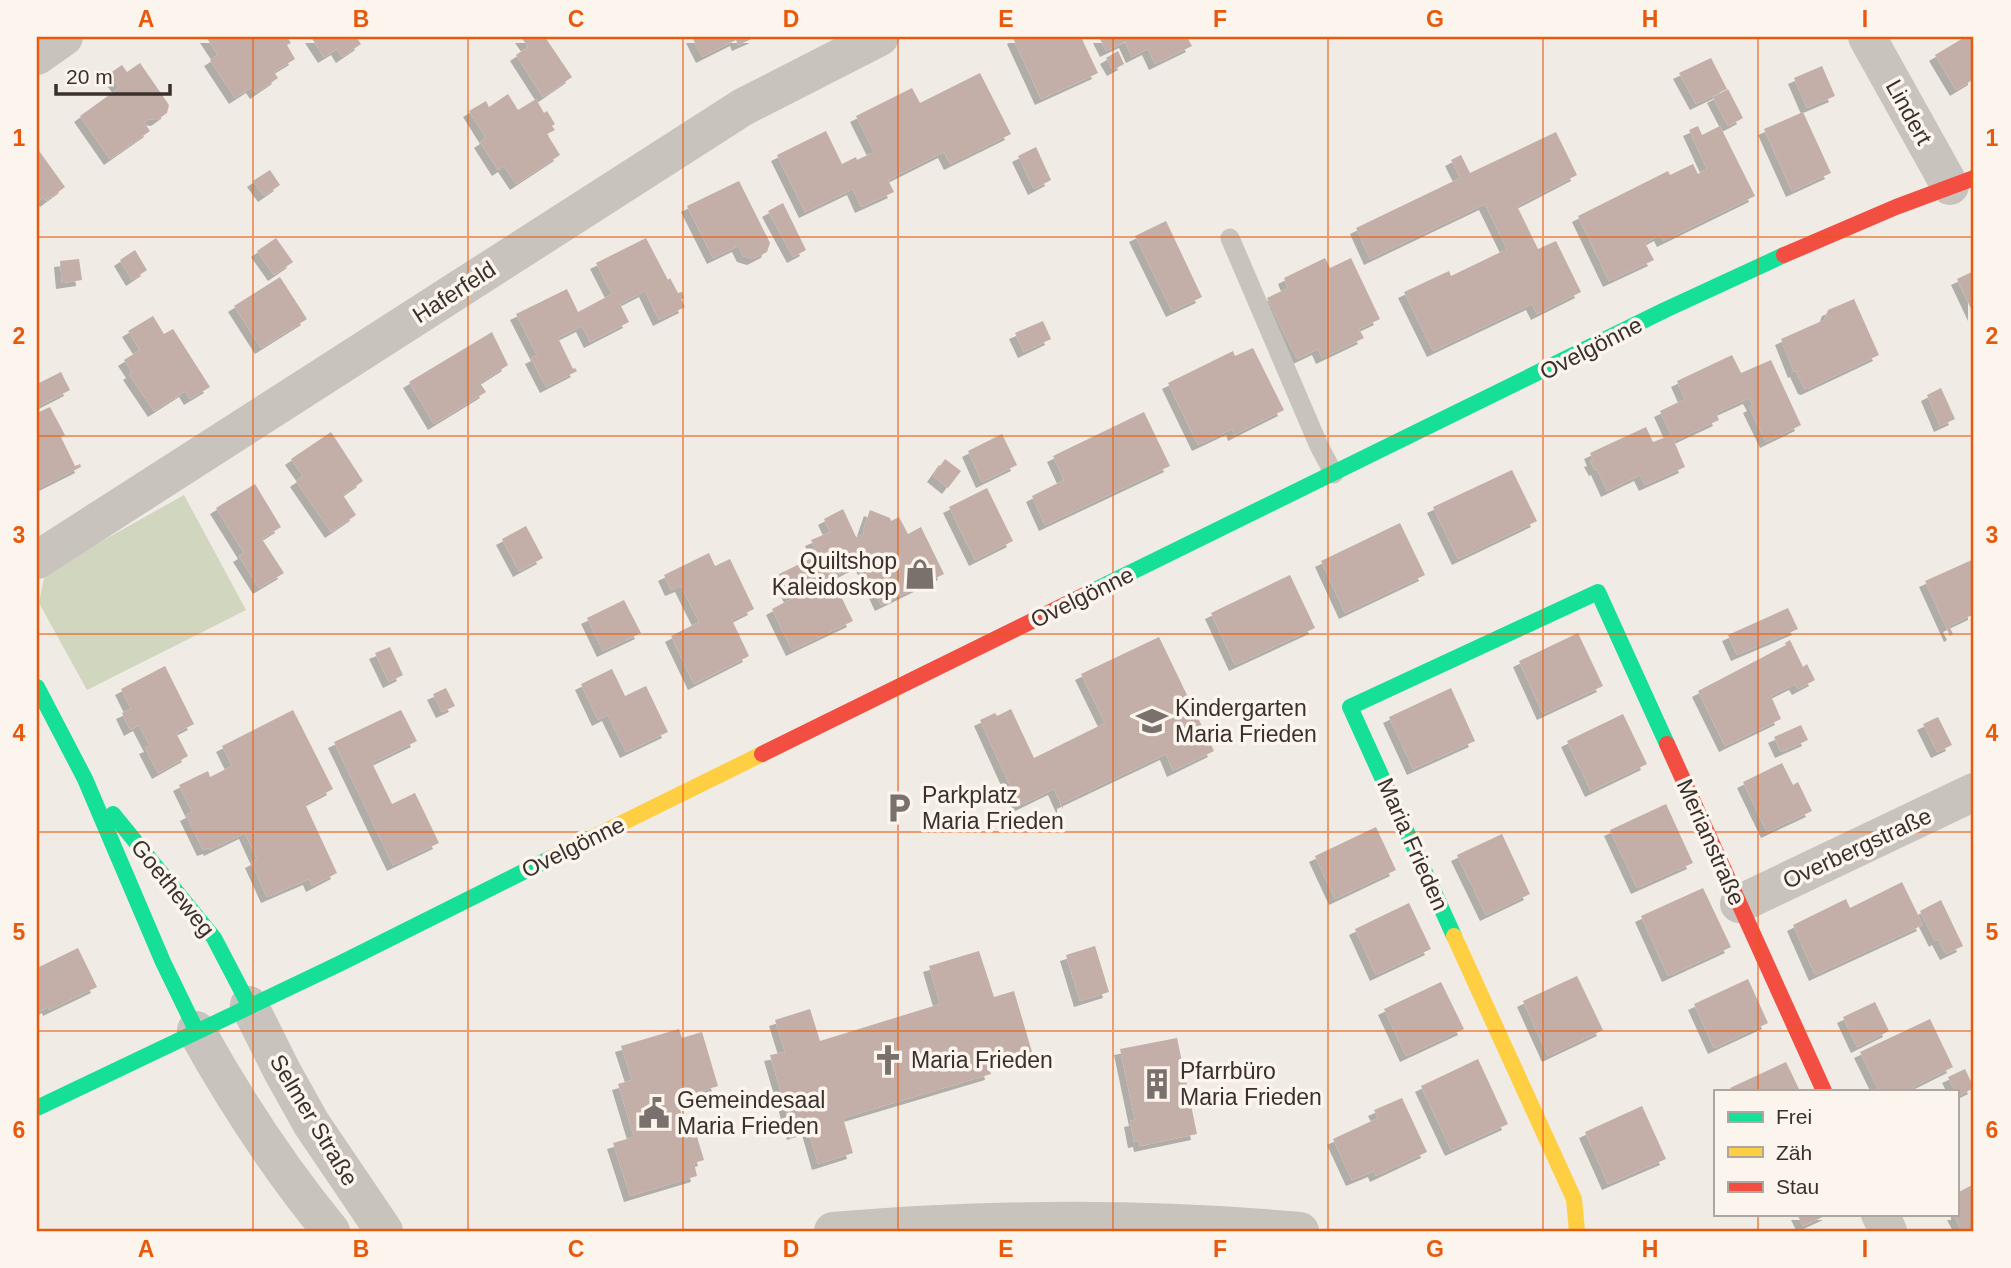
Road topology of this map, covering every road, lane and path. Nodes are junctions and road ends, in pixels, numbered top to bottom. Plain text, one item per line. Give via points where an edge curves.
1 (64, 37) edge
2 (880, 37) edge
3 (1867, 37) edge
4 (37, 56) edge
5 (1962, 182) edge
6 (1230, 238) dead end
7 (1334, 474) junction
8 (37, 560) edge
9 (1598, 592) joint
10 (37, 687) edge
11 (85, 779) junction
12 (1974, 792) edge
13 (1739, 904) junction
14 (249, 1005) junction
15 (196, 1030) junction
16 (1824, 1090) edge
17 (37, 1108) edge
18 (1234, 1228) edge
19 (331, 1231) edge
20 (384, 1231) edge
21 (833, 1231) edge
22 (1300, 1231) edge
23 (1577, 1231) edge

1 - 4 street
2 - 8 street, Haferfeld via 743,107
3 - 5 street, Lindert
5 - 7 main road, Ovelgönne via 1834,233 1661,313
6 - 7 lane
7 - 14 main road, Ovelgönne
9 - 13 main road, Merianstraße
9 - 23 main road, Maria Frieden via 1350,707 1574,1199
10 - 11 main road, Goetheweg
11 - 14 main road, Goetheweg via 215,938
11 - 15 main road, Goetheweg
12 - 13 street, Overbergstraße
13 - 16 main road, Merianstraße
14 - 15 main road, Ovelgönne
14 - 20 street, Selmer Straße via 311,1123
15 - 17 main road, Ovelgönne
15 - 19 street, Selmer Straße via 285,1174
18 - 21 street via 1096,1220
18 - 22 street

